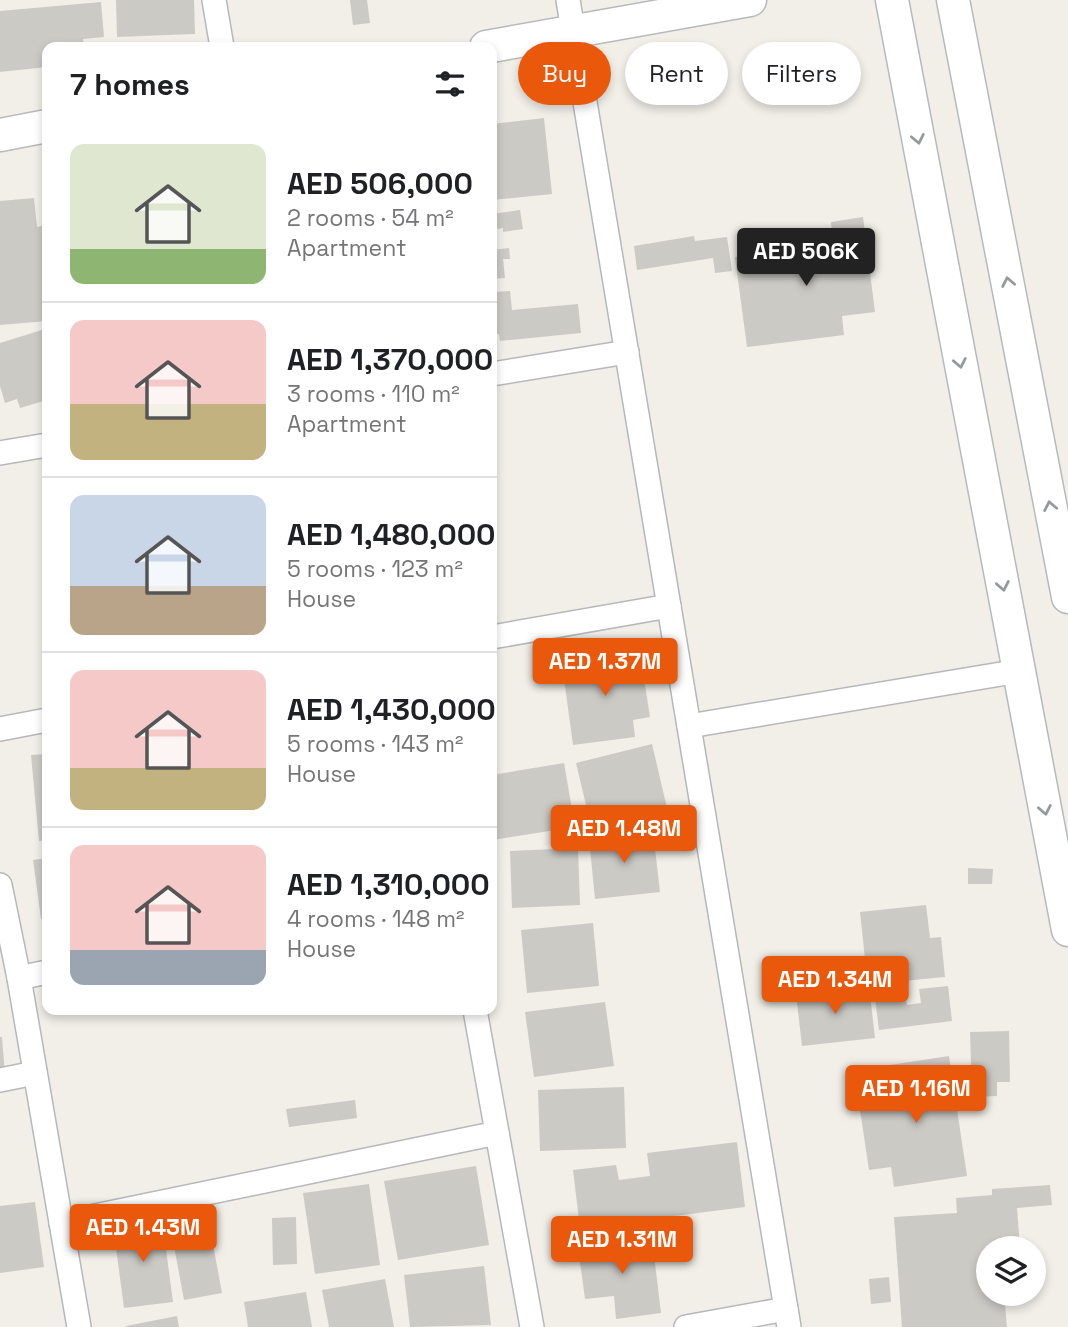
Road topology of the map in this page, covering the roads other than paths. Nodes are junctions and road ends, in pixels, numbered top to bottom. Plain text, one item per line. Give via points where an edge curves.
1 (214, 0) edge
2 (568, 0) edge
3 (750, 0) edge
4 (892, 0) edge
5 (953, 0) edge
6 (574, 32) junction
7 (221, 42) edge
8 (497, 45) edge
9 (42, 127) edge
10 (0, 135) edge
11 (627, 352) junction
12 (497, 373) edge
13 (42, 446) edge
14 (0, 453) edge
15 (1068, 597) edge
16 (669, 606) junction
17 (497, 636) edge
18 (1019, 671) junction
19 (42, 721) edge
20 (689, 726) junction
21 (0, 729) edge
22 (0, 885) edge
23 (1068, 930) edge
24 (42, 973) edge
25 (19, 978) junction
26 (476, 1015) edge
27 (35, 1073) junction
28 (0, 1080) edge
29 (497, 1133) junction
30 (61, 1223) junction
31 (787, 1318) edge
32 (79, 1327) edge
33 (531, 1327) edge
34 (686, 1327) edge

1 - 7 street
2 - 6 street
3 - 6 street
4 -> 18 street
15 -> 5 street
6 - 8 street
6 - 11 street
9 - 10 street
11 - 12 street
11 - 16 street
13 - 14 street
16 - 17 street
16 - 20 street
18 - 20 street
18 -> 23 street
19 - 21 street
20 - 31 street
22 - 25 street
24 - 25 street
25 - 27 street
26 - 29 street
27 - 28 street
27 - 30 street
29 - 30 street
29 - 33 street
30 - 32 street
31 - 34 street

